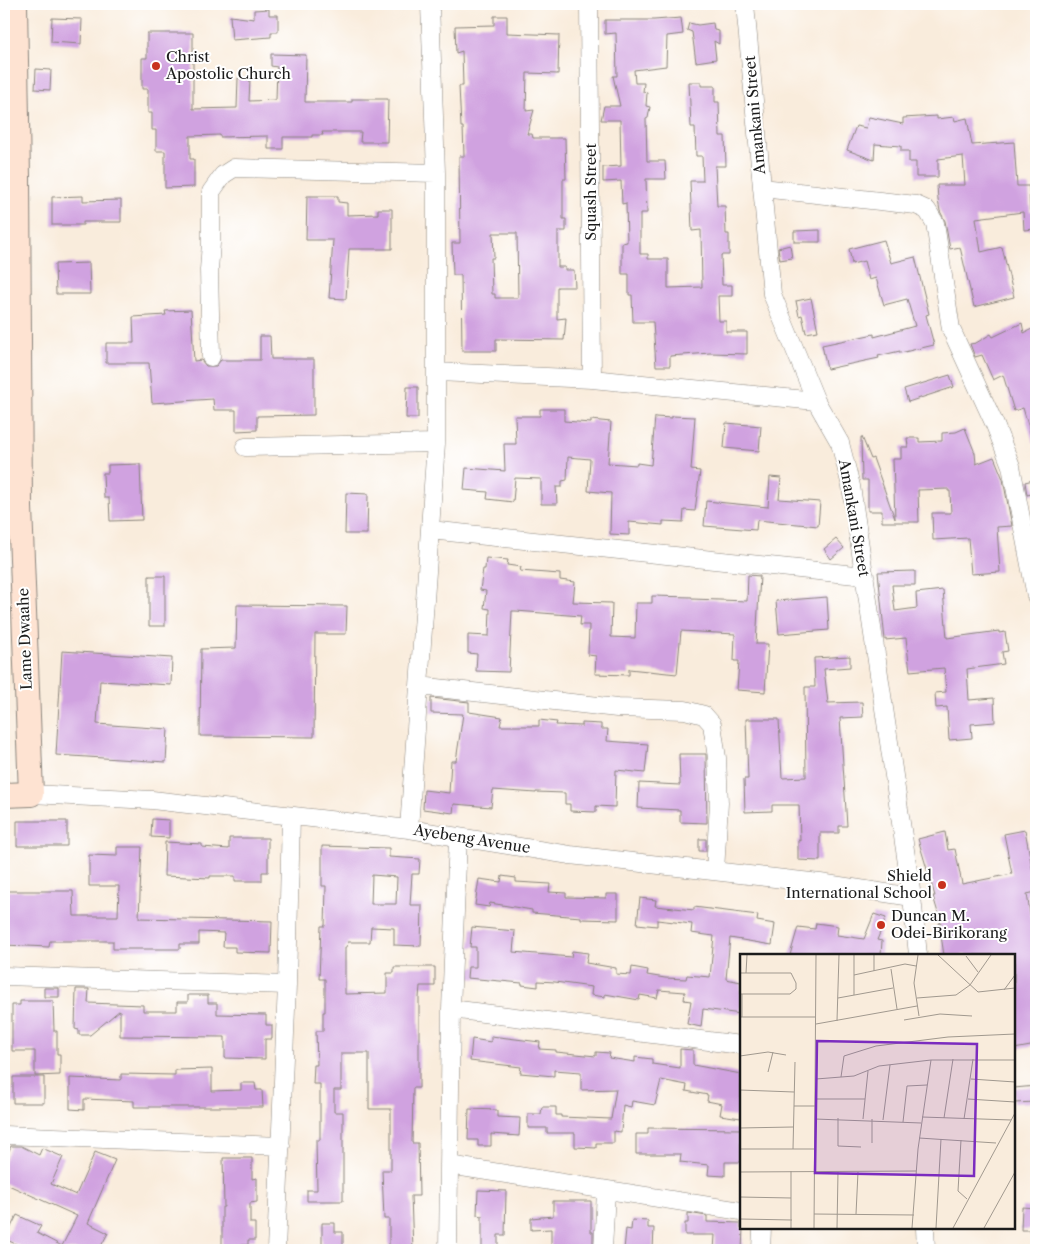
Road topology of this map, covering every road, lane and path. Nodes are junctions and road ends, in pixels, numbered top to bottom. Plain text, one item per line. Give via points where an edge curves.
1 (15, 4) edge
2 (430, 4) edge
3 (589, 4) edge
4 (745, 4) edge
5 (436, 173) junction
6 (11, 177) edge
7 (762, 188) junction
8 (11, 336) edge
9 (211, 357) dead end
10 (436, 372) junction
11 (592, 379) junction
12 (816, 401) junction
13 (436, 444) junction
14 (245, 447) dead end
15 (430, 530) junction
16 (865, 576) junction
17 (1036, 596) edge
18 (419, 686) junction
19 (31, 794) junction
20 (4, 795) edge
21 (291, 816) junction
22 (409, 829) junction
23 (458, 838) junction
24 (715, 871) junction
25 (912, 897) junction
26 (918, 954) edge
27 (4, 976) edge
28 (287, 985) junction
29 (451, 1009) junction
30 (740, 1045) edge
31 (4, 1135) edge
32 (281, 1146) junction
33 (449, 1165) junction
34 (606, 1191) junction
35 (740, 1211) edge
36 (762, 1229) edge
37 (925, 1229) edge
38 (276, 1250) edge
39 (448, 1250) edge
40 (603, 1250) edge
41 (761, 1250) edge
42 (926, 1250) edge

1 - 6 street, Lame Dwaahe
2 - 5 street
3 - 11 street, Squash Street
4 - 7 street, Amankani Street
5 - 9 street via 234,168 223,175 211,192
5 - 10 street
6 - 8 street, Lame Dwaahe
7 - 12 street, Amankani Street via 772,294
7 - 17 street via 916,205 927,210 935,223 951,329 1011,466
8 - 19 street, Lame Dwaahe
10 - 11 street
10 - 13 street
11 - 12 street
12 - 16 street, Amankani Street via 840,443 851,486
13 - 14 street
13 - 15 street
15 - 16 street
15 - 18 street
16 - 25 street, Amankani Street
18 - 22 street
18 - 24 street via 617,708 685,710 704,715 712,724 717,758 719,803
19 - 20 street
19 - 21 street, Ayebeng Avenue via 152,800
21 - 22 street, Ayebeng Avenue
21 - 28 street
22 - 23 street, Ayebeng Avenue
23 - 24 street, Ayebeng Avenue via 570,855
23 - 29 street
24 - 25 street, Ayebeng Avenue
25 - 26 street, Amankani Street
27 - 28 street
28 - 32 street
29 - 30 street
29 - 33 street
31 - 32 street
32 - 38 street
33 - 34 street
33 - 39 street
34 - 35 street
34 - 40 street
36 - 41 street
37 - 42 street

